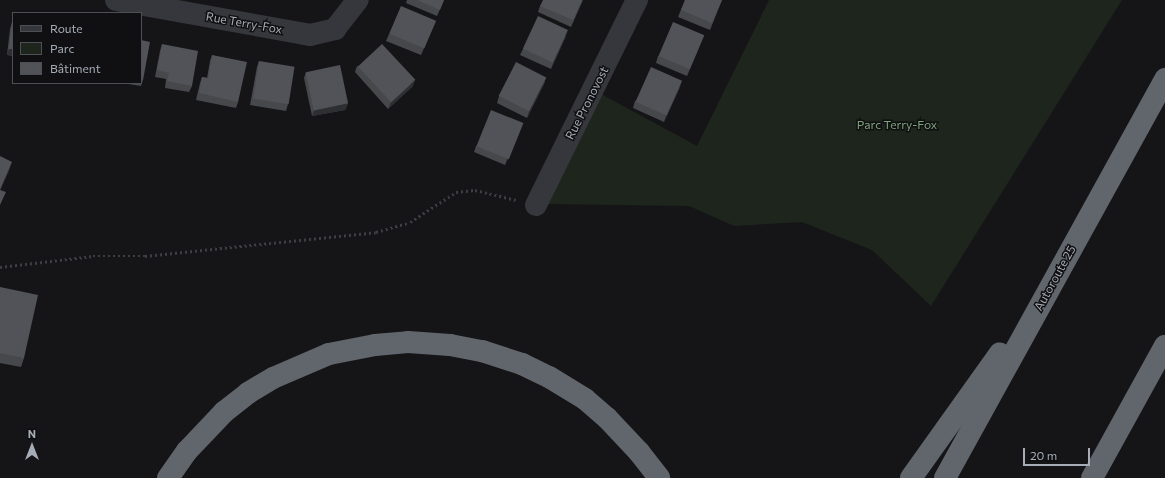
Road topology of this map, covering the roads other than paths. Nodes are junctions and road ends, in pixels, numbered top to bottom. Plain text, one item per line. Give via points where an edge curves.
1 (116, 0) edge
2 (358, 0) edge
3 (637, 0) edge
4 (1165, 79) edge
5 (536, 205) road end
6 (1059, 270) junction
7 (1165, 346) edge
8 (1147, 379) junction
9 (168, 478) edge
10 (659, 478) edge
11 (911, 478) edge
12 (946, 478) edge
13 (1092, 478) edge
14 (1105, 478) edge

1 - 2 street, Rue Terry-Fox via 310,35 335,29
3 - 5 street, Rue Pronovost
4 - 6 highway, Autoroute 25
6 - 11 highway
6 - 12 highway, Autoroute 25
7 - 8 highway
8 - 13 highway
8 - 14 highway
9 - 10 highway via 187,451 224,412 273,378 329,354 375,344 408,342 450,345 482,351 522,364 550,377 607,418

